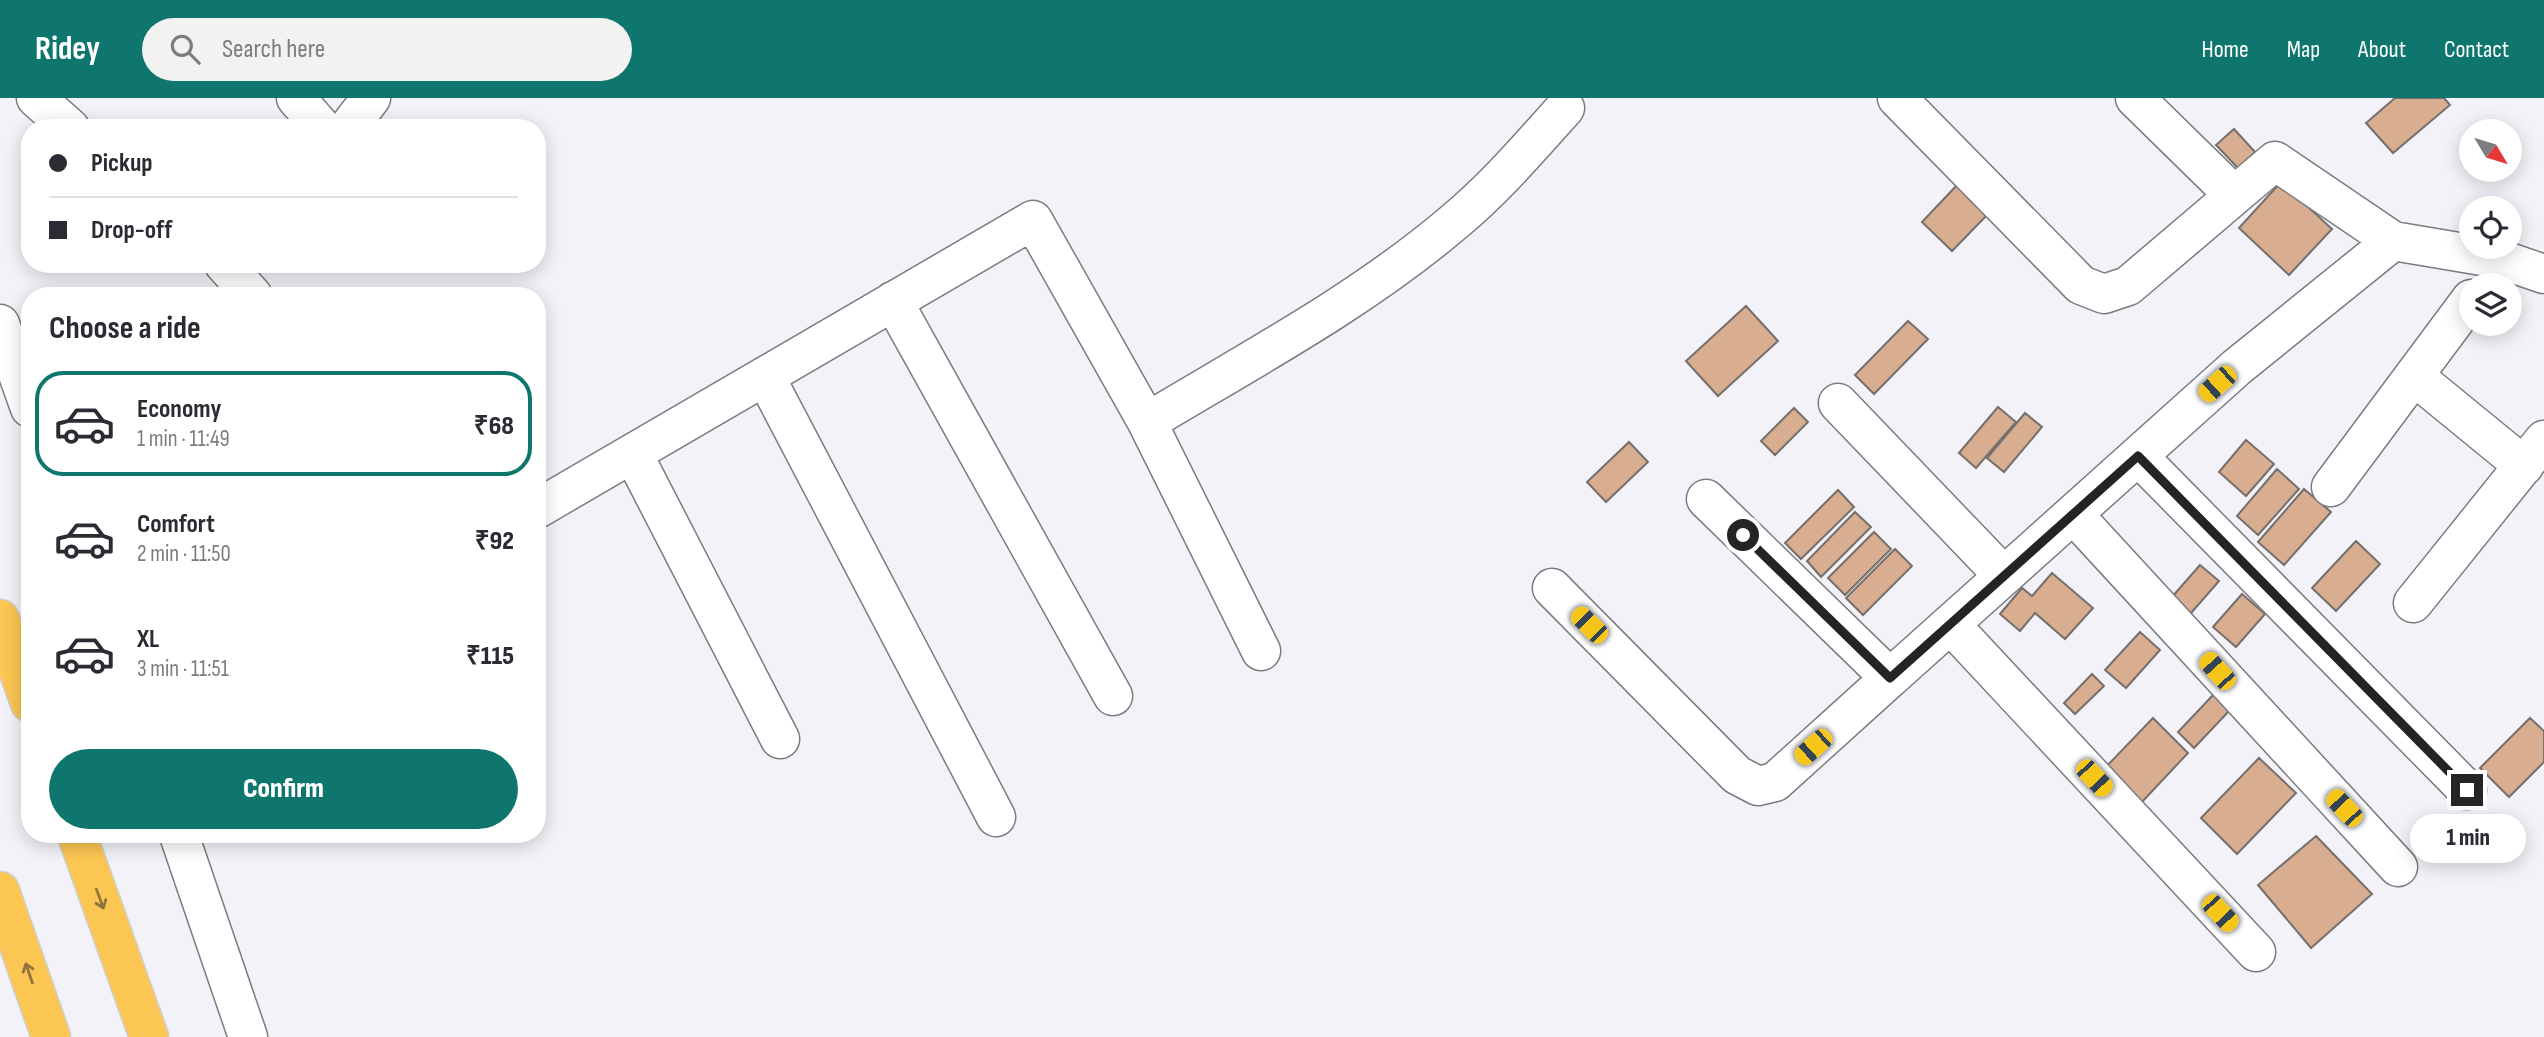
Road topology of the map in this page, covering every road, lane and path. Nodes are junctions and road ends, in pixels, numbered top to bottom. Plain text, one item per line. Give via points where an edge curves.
1 (36, 98) edge
2 (296, 98) edge
3 (371, 98) edge
4 (1897, 98) edge
5 (2135, 98) edge
6 (1565, 108) dead end
7 (59, 119) edge
8 (314, 119) edge
9 (355, 119) edge
10 (2234, 195) junction
11 (2393, 241) junction
12 (2491, 272) edge
13 (232, 273) edge
14 (2544, 274) edge
15 (245, 287) edge
16 (893, 301) junction
17 (2459, 315) edge
18 (0, 324) edge
19 (765, 376) junction
20 (2414, 376) junction
21 (21, 383) edge
22 (1838, 403) dead end
23 (1147, 422) junction
24 (2534, 453) edge
25 (633, 454) junction
26 (2138, 456) junction
27 (2332, 487) dead end
28 (1706, 499) dead end
29 (546, 504) edge
30 (2073, 514) junction
31 (2004, 576) junction
32 (1552, 588) dead end
33 (2413, 603) dead end
34 (0, 619) edge
35 (1950, 624) junction
36 (1261, 651) dead end
37 (21, 678) edge
38 (1890, 678) junction
39 (1113, 696) dead end
40 (780, 739) dead end
41 (2467, 790) dead end
42 (996, 817) dead end
43 (80, 843) edge
44 (182, 843) edge
45 (2398, 867) dead end
46 (0, 891) edge
47 (2256, 952) dead end
48 (51, 1037) edge
49 (149, 1037) edge
50 (248, 1037) edge

1 - 7 street
2 - 8 street
3 - 9 street
4 - 10 street via 2081,285 2104,294 2128,286
5 - 10 street
6 - 23 street via 1455,222 1356,297
10 - 11 street via 2275,160
11 - 12 street
11 - 26 street via 2237,367
12 - 14 street
13 - 15 street
16 - 19 street
16 - 23 street via 1033,220
16 - 39 street
17 - 20 street
18 - 21 street
19 - 25 street
19 - 42 street
20 - 24 street
20 - 27 street
22 - 31 street
23 - 36 street
24 - 33 street
25 - 29 street
25 - 40 street
26 - 30 street
26 - 41 street
28 - 38 street
30 - 31 street
30 - 45 street
31 - 35 street
32 - 38 street via 1737,775 1758,786 1775,782
34 - 37 highway
35 - 38 street
35 - 47 street
43 -> 49 highway
44 - 50 street
48 -> 46 highway

